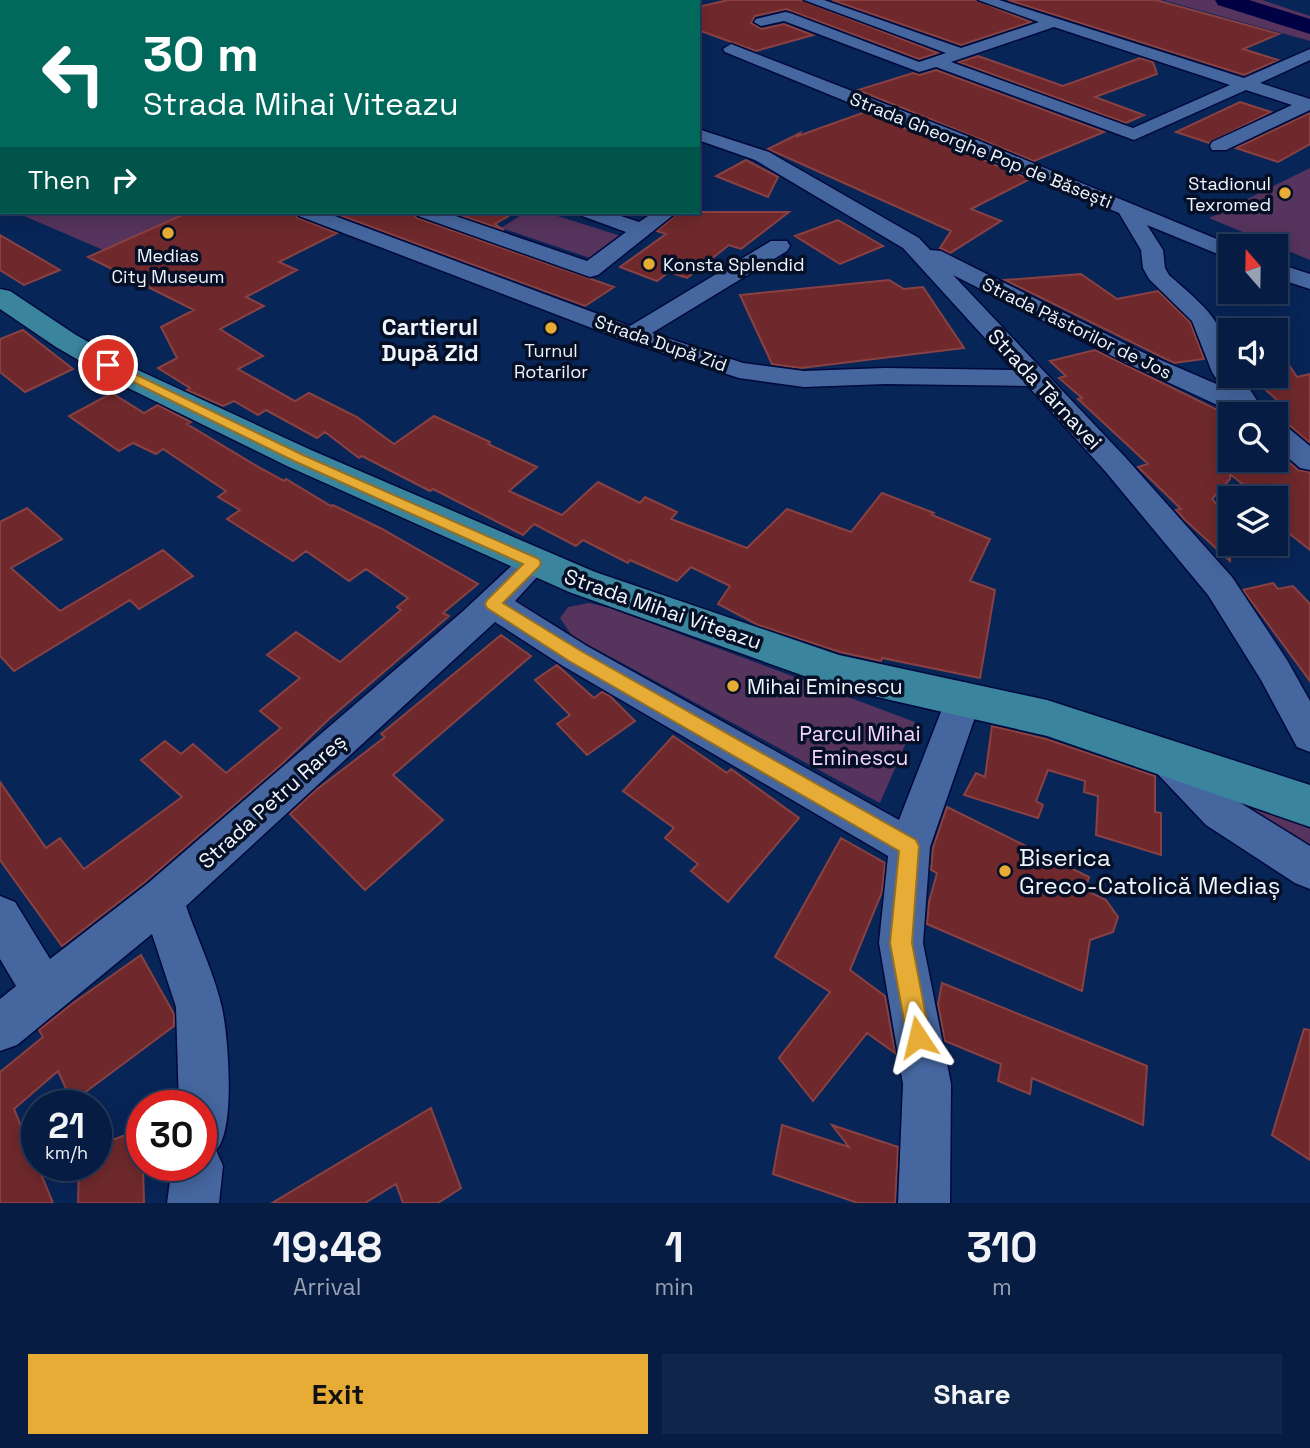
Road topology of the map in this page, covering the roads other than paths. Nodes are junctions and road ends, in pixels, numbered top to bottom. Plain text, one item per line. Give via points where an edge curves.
1 (811, 0) edge
2 (985, 0) edge
3 (1026, 0) edge
4 (1005, 6) junction
5 (761, 22) dead end
6 (1055, 22) junction
7 (836, 35) junction
8 (811, 43) dead end
9 (731, 50) dead end
10 (961, 53) junction
11 (1310, 54) edge
12 (935, 61) junction
13 (1245, 83) junction
14 (1308, 104) edge
15 (700, 135) edge
16 (1219, 146) dead end
17 (1128, 211) junction
18 (320, 214) edge
19 (431, 214) edge
20 (595, 214) edge
21 (664, 214) edge
22 (341, 217) edge
23 (642, 230) junction
24 (911, 243) junction
25 (779, 246) dead end
26 (1218, 247) edge
27 (1288, 274) edge
28 (1310, 282) edge
29 (0, 297) edge
30 (632, 335) junction
31 (1218, 355) edge
32 (1218, 372) edge
33 (1172, 374) junction
34 (1035, 378) junction
35 (1231, 402) edge
36 (1288, 442) edge
37 (1310, 461) edge
38 (534, 563) junction
39 (493, 604) junction
40 (964, 697) junction
41 (1310, 736) edge
42 (1166, 756) junction
43 (1310, 806) edge
44 (909, 846) junction
45 (1310, 869) edge
46 (162, 899) junction
47 (0, 917) edge
48 (45, 993) junction
49 (0, 1028) edge
50 (205, 1090) edge
51 (196, 1181) edge
52 (193, 1203) edge
53 (924, 1203) edge

1 - 10 street
2 - 4 street
3 - 4 street
4 - 6 street
5 - 7 street via 785,16
6 - 10 street
6 - 13 street
7 - 8 street
7 - 12 street via 919,67
9 - 17 street, Strada Gheorghe Pop de Băsești
10 - 12 street
11 - 13 street
12 - 13 street via 1134,135
13 - 14 street
14 - 16 street
15 - 24 street, Strada Târnavei via 762,156
17 - 26 street, Strada Gheorghe Pop de Băsești
17 - 31 street, Strada Păstorilor de Jos via 1152,250 1160,279 1203,318
18 - 22 street, Strada După Zid
19 - 23 street via 590,270
20 - 23 street
21 - 23 street
22 - 30 street, Strada După Zid
24 - 33 street, Strada Păstorilor de Jos
24 - 34 street, Strada Târnavei
25 - 30 street
27 - 28 street
29 - 38 main road, Strada Mihai Viteazu via 129,377
30 - 34 street, Strada După Zid via 739,370 804,379
32 - 33 street
33 - 35 street, Strada Păstorilor de Jos
34 - 41 street, Strada Târnavei via 1220,586
36 - 37 street
38 - 39 street, Strada Petru Rareș
38 - 40 main road, Strada Mihai Viteazu via 838,671
39 - 44 street via 575,656
39 - 46 street, Strada Petru Rareș
40 - 42 main road, Strada Mihai Viteazu
40 - 44 street
42 - 43 main road, Strada Mihai Viteazu
42 - 45 street via 1220,812
44 - 53 street via 901,943 927,1084
46 - 48 street, Strada Petru Rareș
46 - 50 street via 199,1007
47 - 48 street
48 - 49 street, Strada Petru Rareș
51 - 52 street

